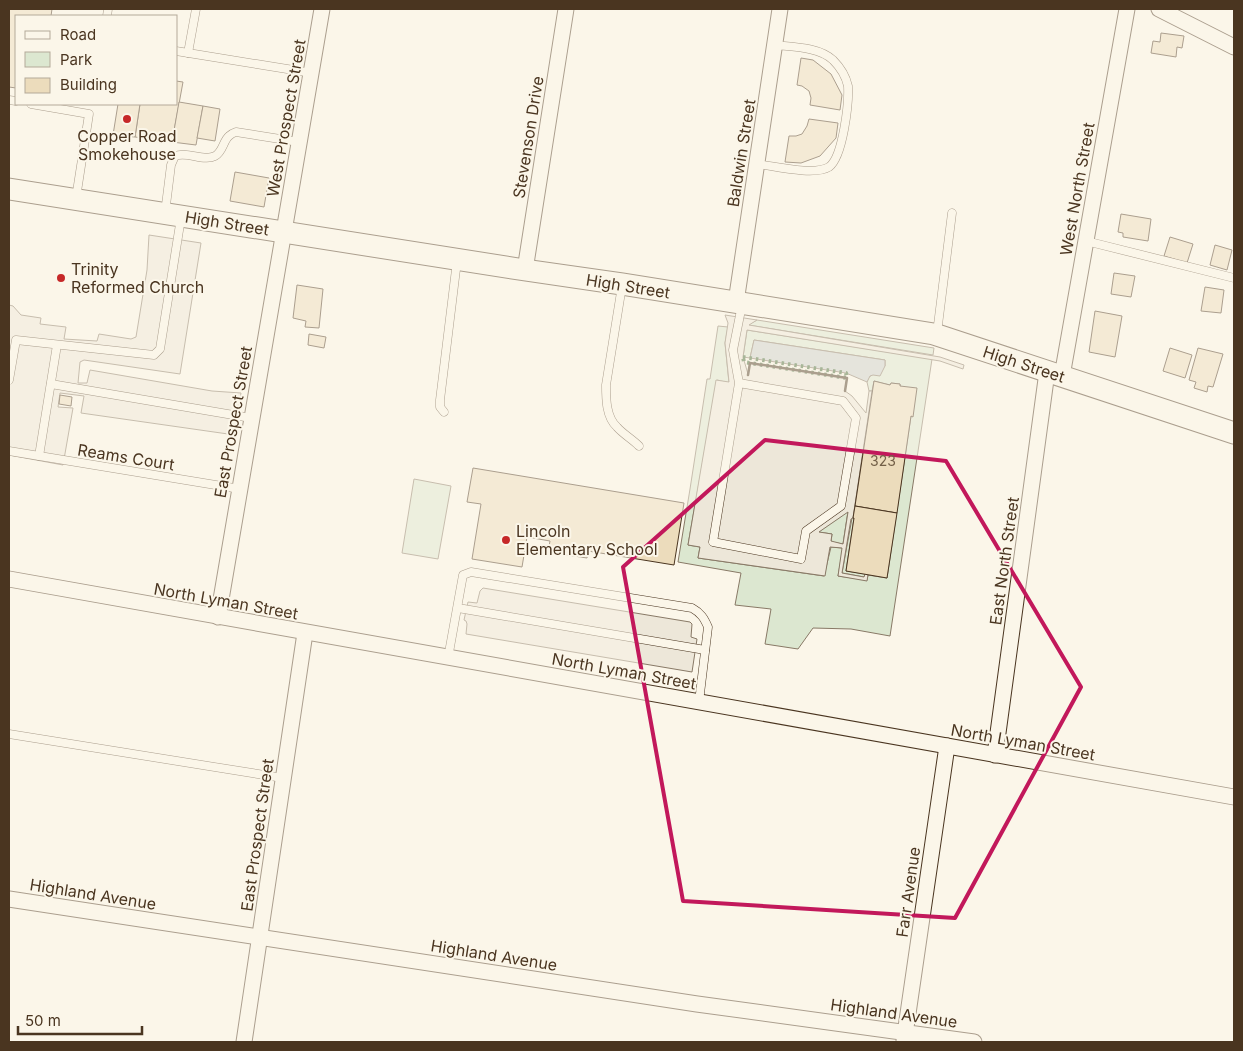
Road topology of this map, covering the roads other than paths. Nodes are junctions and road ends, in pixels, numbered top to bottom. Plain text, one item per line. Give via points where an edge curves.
1 (196, 9) edge
2 (322, 9) edge
3 (566, 9) edge
4 (780, 9) edge
5 (1127, 9) edge
6 (1159, 9) edge
7 (775, 45) junction
8 (1234, 47) edge
9 (178, 51) edge
10 (188, 53) junction
11 (312, 73) junction
12 (37, 105) edge
13 (91, 105) edge
14 (89, 114) junction
15 (299, 142) junction
16 (757, 164) junction
17 (9, 189) edge
18 (76, 200) junction
19 (952, 213) dead end
20 (173, 214) junction
21 (284, 233) junction
22 (1086, 241) junction
23 (457, 259) junction
24 (525, 270) junction
25 (1234, 278) edge
26 (622, 284) junction
27 (739, 303) junction
28 (936, 335) junction
29 (57, 345) junction
30 (1055, 374) junction
31 (9, 380) edge
32 (739, 383) junction
33 (51, 384) junction
34 (444, 412) dead end
35 (251, 418) junction
36 (1234, 433) edge
37 (639, 446) dead end
38 (9, 451) edge
39 (39, 456) junction
40 (240, 489) junction
41 (9, 579) edge
42 (458, 608) junction
43 (218, 617) junction
44 (305, 633) junction
45 (705, 650) junction
46 (448, 658) junction
47 (699, 702) junction
48 (9, 734) edge
49 (947, 746) junction
50 (995, 755) junction
51 (283, 778) junction
52 (1234, 797) edge
53 (9, 899) edge
54 (260, 937) junction
55 (904, 1037) edge
56 (244, 1042) edge
57 (974, 1042) edge

1 - 10 lane
2 - 11 street, West Prospect Street
3 - 24 street, Stevenson Drive
4 - 7 street, Baldwin Street
5 - 22 street, West North Street
6 - 8 street
7 - 16 street, Baldwin Street
7 - 16 lane via 817,51 832,58 842,70 848,85 844,132 838,155 829,167 800,171
9 - 10 lane
10 - 11 lane
11 - 15 street, West Prospect Street
12 - 14 lane
13 - 14 lane
14 - 18 lane
15 - 20 lane via 236,132 228,137 214,157 175,156 171,164
15 - 21 street, West Prospect Street
16 - 27 street, Baldwin Street
17 - 18 main road, High Street
18 - 20 main road, High Street
19 - 28 lane
20 - 21 main road, High Street
20 - 29 lane via 160,349 154,355
21 - 23 main road, High Street
21 - 35 street, East Prospect Street
22 - 25 lane
22 - 30 street, West North Street
23 - 24 main road, High Street
23 - 34 lane via 440,400
24 - 26 main road, High Street
26 - 27 main road, High Street
26 - 37 lane via 606,397 609,416 616,427
27 - 28 main road, High Street
27 - 32 lane via 734,350
28 - 30 main road, High Street
29 - 31 lane via 16,340
29 - 33 lane
30 - 36 main road, High Street
30 - 50 street, East North Street
32 - 32 lane via 713,542 801,559 806,531 842,506 856,418 844,401
33 - 35 lane
33 - 39 lane
35 - 40 street, East Prospect Street
38 - 39 lane, Reams Court
39 - 40 lane, Reams Court
40 - 43 street, East Prospect Street
41 - 43 street, North Lyman Street
42 - 45 lane
42 - 45 lane via 463,575 472,572 692,608 700,613 708,627
42 - 46 lane
43 - 44 street, North Lyman Street
44 - 46 street, North Lyman Street
44 - 51 street, East Prospect Street
45 - 47 lane
46 - 47 street, North Lyman Street
47 - 49 street, North Lyman Street
48 - 51 lane
49 - 50 street, North Lyman Street
49 - 55 street, Farr Avenue
50 - 52 street, North Lyman Street
51 - 54 street, East Prospect Street
53 - 54 street, Highland Avenue
54 - 55 street, Highland Avenue
54 - 56 street, East Prospect Street
55 - 57 street, Highland Avenue

